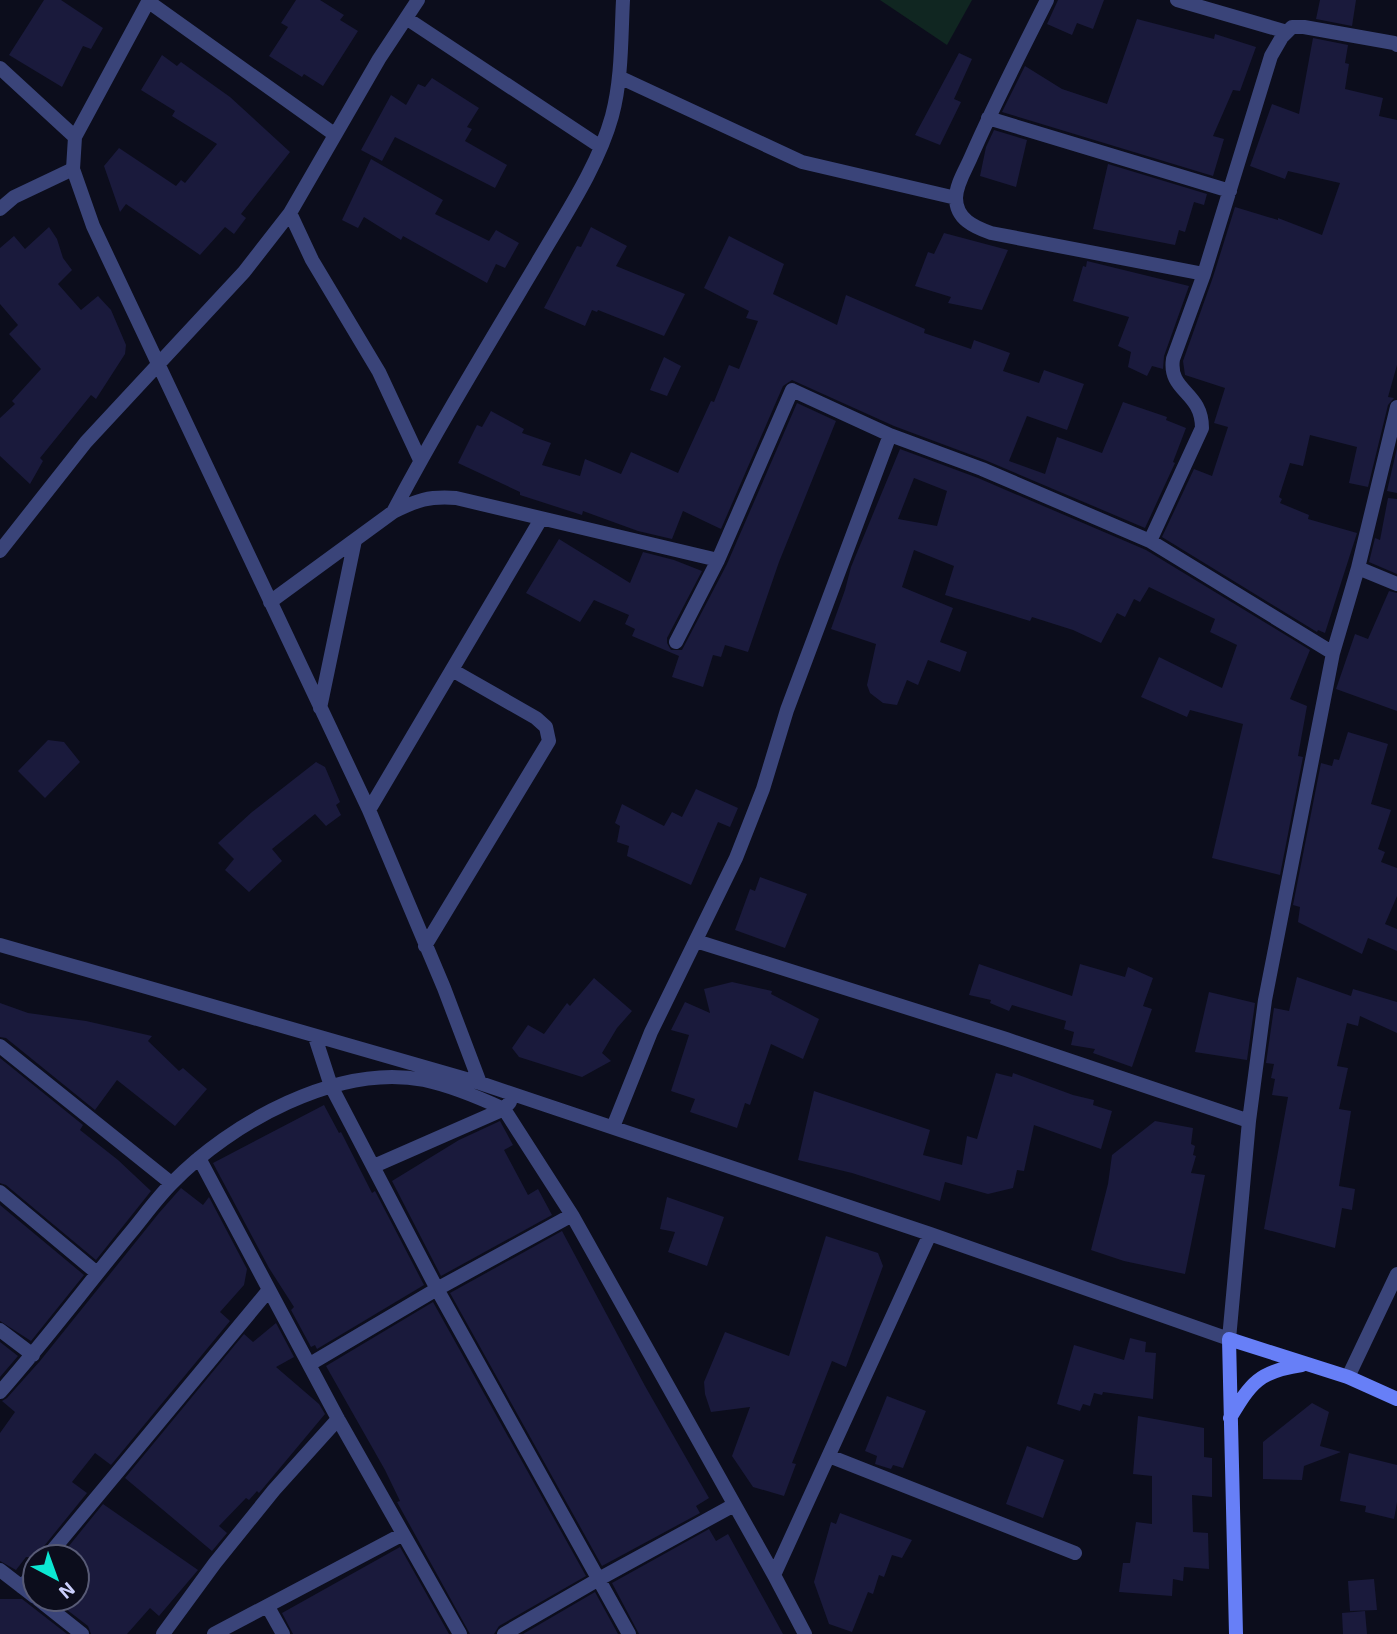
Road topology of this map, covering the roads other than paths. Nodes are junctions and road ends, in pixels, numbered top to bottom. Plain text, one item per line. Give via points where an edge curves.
1 (418, 0) edge
2 (623, 0) edge
3 (1048, 0) edge
4 (1177, 0) edge
5 (149, 1) edge
6 (406, 18) junction
7 (1287, 32) junction
8 (1397, 45) edge
9 (0, 68) edge
10 (619, 77) junction
11 (988, 118) junction
12 (334, 134) junction
13 (75, 137) junction
14 (601, 147) junction
15 (73, 169) junction
16 (1230, 191) junction
17 (956, 198) junction
18 (0, 209) edge
19 (289, 212) junction
20 (1204, 274) junction
21 (157, 363) junction
22 (1397, 407) edge
23 (890, 435) junction
24 (420, 460) junction
25 (393, 512) junction
26 (541, 519) junction
27 (355, 540) junction
28 (1150, 541) junction
29 (0, 551) edge
30 (718, 560) junction
31 (1358, 568) junction
32 (1397, 584) edge
33 (270, 602) junction
34 (676, 642) dead end
35 (1333, 653) junction
36 (452, 670) junction
37 (320, 708) junction
38 (369, 810) junction
39 (696, 941) junction
40 (0, 945) edge
41 (425, 946) junction
42 (314, 1037) junction
43 (0, 1046) edge
44 (480, 1083) junction
45 (331, 1086) junction
46 (515, 1095) junction
47 (504, 1109) junction
48 (1249, 1121) junction
49 (613, 1127) junction
50 (199, 1158) junction
51 (374, 1166) junction
52 (171, 1183) junction
53 (0, 1192) edge
54 (572, 1215) junction
55 (930, 1234) junction
56 (97, 1273) junction
57 (1397, 1274) edge
58 (437, 1289) junction
59 (268, 1291) junction
60 (0, 1330) edge
61 (1229, 1339) junction
62 (33, 1355) junction
63 (310, 1364) junction
64 (1307, 1364) junction
65 (1348, 1377) junction
66 (0, 1392) edge
67 (1397, 1399) edge
68 (338, 1419) junction
69 (1229, 1419) junction
70 (829, 1456) junction
71 (734, 1505) junction
72 (403, 1534) junction
73 (59, 1543) edge
74 (1075, 1553) dead end
75 (0, 1570) edge
76 (774, 1574) junction
77 (599, 1579) junction
78 (21, 1586) edge
79 (268, 1606) junction
80 (55, 1613) edge
81 (82, 1634) edge
82 (163, 1634) edge
83 (214, 1634) edge
84 (284, 1634) edge
85 (460, 1634) edge
86 (505, 1634) edge
87 (629, 1634) edge
88 (805, 1634) edge
89 (1236, 1634) edge

1 - 6 street
2 - 10 street
3 - 11 street
4 - 7 street
5 - 12 street
5 - 13 street
6 - 12 street
6 - 14 street
7 - 8 street via 1304,27
7 - 16 street via 1271,56
9 - 13 street
10 - 14 street
10 - 17 street via 802,162
11 - 16 street
11 - 17 street
12 - 19 street
13 - 15 street
14 - 24 street
15 - 18 street via 13,197
15 - 21 street via 93,226
16 - 20 street
17 - 20 street via 961,215 971,226 991,233
19 - 21 street via 244,272
19 - 24 street via 379,372
20 - 28 street via 1171,372 1197,402 1202,428
21 - 29 street via 86,442
21 - 33 street
22 - 31 street
23 - 28 street
23 - 30 street via 792,390
23 - 39 street via 787,710 763,789
24 - 25 street
25 - 26 street via 434,496
25 - 27 street
26 - 30 street
26 - 36 street
27 - 33 street
27 - 37 street
28 - 35 street
30 - 34 street
31 - 32 street
31 - 35 street
33 - 37 street
35 - 48 street via 1265,1000
36 - 38 street
36 - 41 street via 536,718 546,727 548,741
37 - 38 street
38 - 41 street
39 - 48 street
39 - 49 street via 651,1032
40 - 42 street
41 - 44 street
42 - 44 street
42 - 45 street
43 - 52 street
44 - 46 street
45 - 47 street via 376,1078 422,1080 465,1091
45 - 50 street via 290,1101 242,1127
45 - 51 street
46 - 47 street
46 - 49 street
47 - 51 street
47 - 54 street
48 - 61 street
49 - 55 street
50 - 52 street
50 - 59 street
51 - 58 street
52 - 56 street
53 - 56 street
54 - 58 street
54 - 71 street
55 - 61 street
55 - 70 street
56 - 62 street
57 - 65 street
58 - 63 street
58 - 77 street
59 - 63 street
59 - 73 street
60 - 62 street
61 - 64 main road
61 - 69 main road
62 - 66 street
63 - 68 street
64 - 65 main road
64 - 69 main road via 1264,1376 1248,1388
65 - 67 main road
68 - 72 street
68 - 82 street via 274,1490
69 - 89 main road
70 - 74 street
70 - 76 street
71 - 76 street
71 - 77 street
72 - 79 street
72 - 85 street
75 - 78 street
76 - 88 street
77 - 86 street
77 - 87 street
79 - 83 street
79 - 84 street
80 - 81 street

